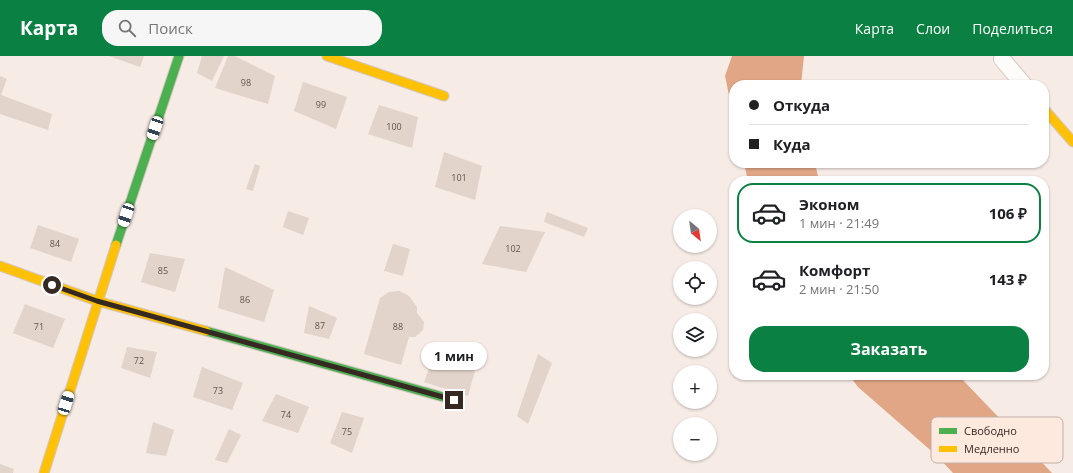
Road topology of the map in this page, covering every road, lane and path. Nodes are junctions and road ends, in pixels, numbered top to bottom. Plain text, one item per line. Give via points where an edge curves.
1 (179, 56) edge
2 (327, 56) edge
3 (1002, 59) dead end
4 (1020, 80) edge
5 (444, 96) dead end
6 (1049, 114) edge
7 (1073, 142) edge
8 (0, 266) edge
9 (97, 301) junction
10 (454, 400) dead end
11 (44, 473) edge

1 - 9 street
2 - 5 street
3 - 4 street
6 - 7 street
8 - 9 street
9 - 10 street
9 - 11 street

